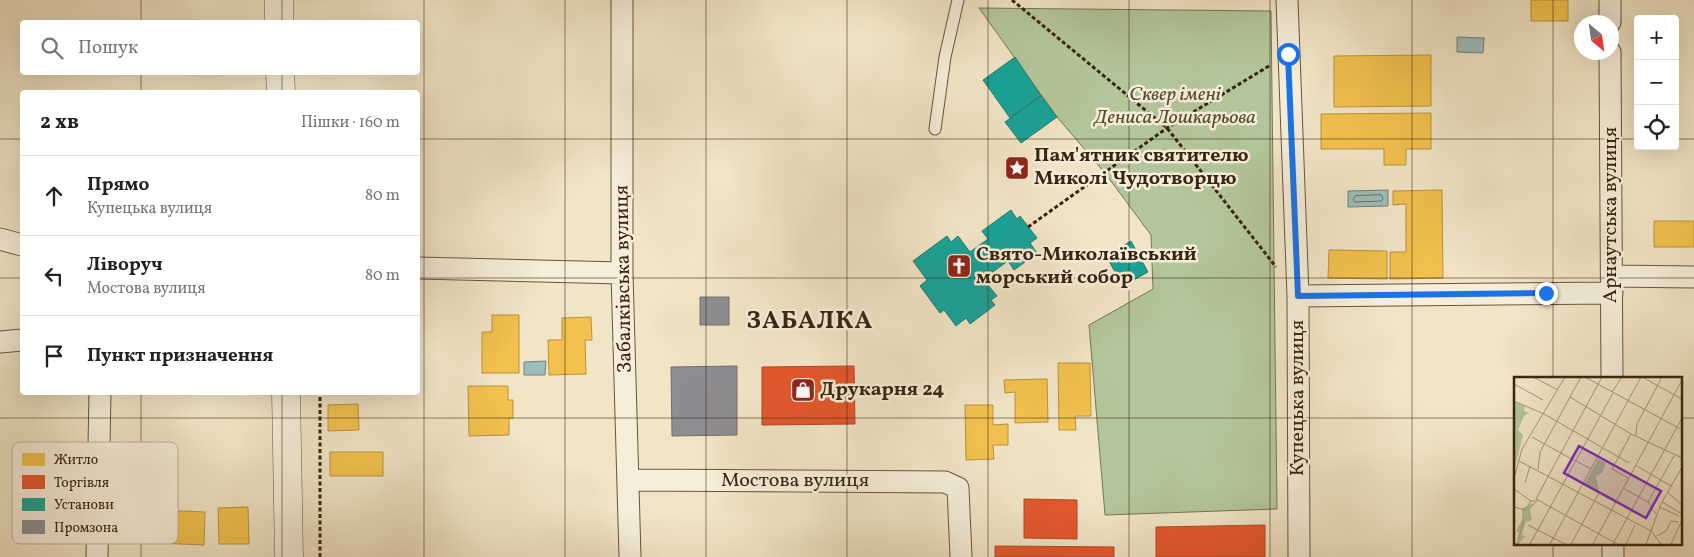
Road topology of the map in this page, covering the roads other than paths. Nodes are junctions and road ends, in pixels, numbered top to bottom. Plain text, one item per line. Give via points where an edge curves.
1 (279, 0) edge
2 (622, 0) edge
3 (958, 0) edge
4 (1287, 0) edge
5 (1610, 0) edge
6 (1610, 15) edge
7 (279, 20) edge
8 (1610, 60) edge
9 (280, 75) edge
10 (281, 90) edge
11 (935, 129) dead end
12 (0, 239) edge
13 (20, 244) edge
14 (420, 268) edge
15 (622, 273) junction
16 (1694, 277) edge
17 (1612, 285) junction
18 (1298, 296) junction
19 (20, 340) edge
20 (0, 342) edge
21 (1612, 377) edge
22 (100, 395) edge
23 (286, 395) edge
24 (99, 442) edge
25 (630, 480) junction
26 (97, 544) edge
27 (1613, 544) edge
28 (97, 557) edge
29 (289, 557) edge
30 (630, 557) edge
31 (961, 557) edge
32 (1299, 557) edge
33 (1613, 557) edge

1 - 7 street
2 - 15 street, Забалківська вулиця
3 - 11 lane
4 - 18 street, Купецька вулиця
5 - 6 street
8 - 17 street, Арнаутська вулиця
9 - 10 street
12 - 13 street
14 - 15 street
15 - 25 street, Забалківська вулиця
16 - 17 street
17 - 18 street
17 - 21 street, Арнаутська вулиця
18 - 32 street, Купецька вулиця
19 - 20 street
22 - 24 street
23 - 29 street
25 - 30 street, Забалківська вулиця
25 - 31 street, Мостова вулиця via 945,482 958,488
26 - 28 street
27 - 33 street

